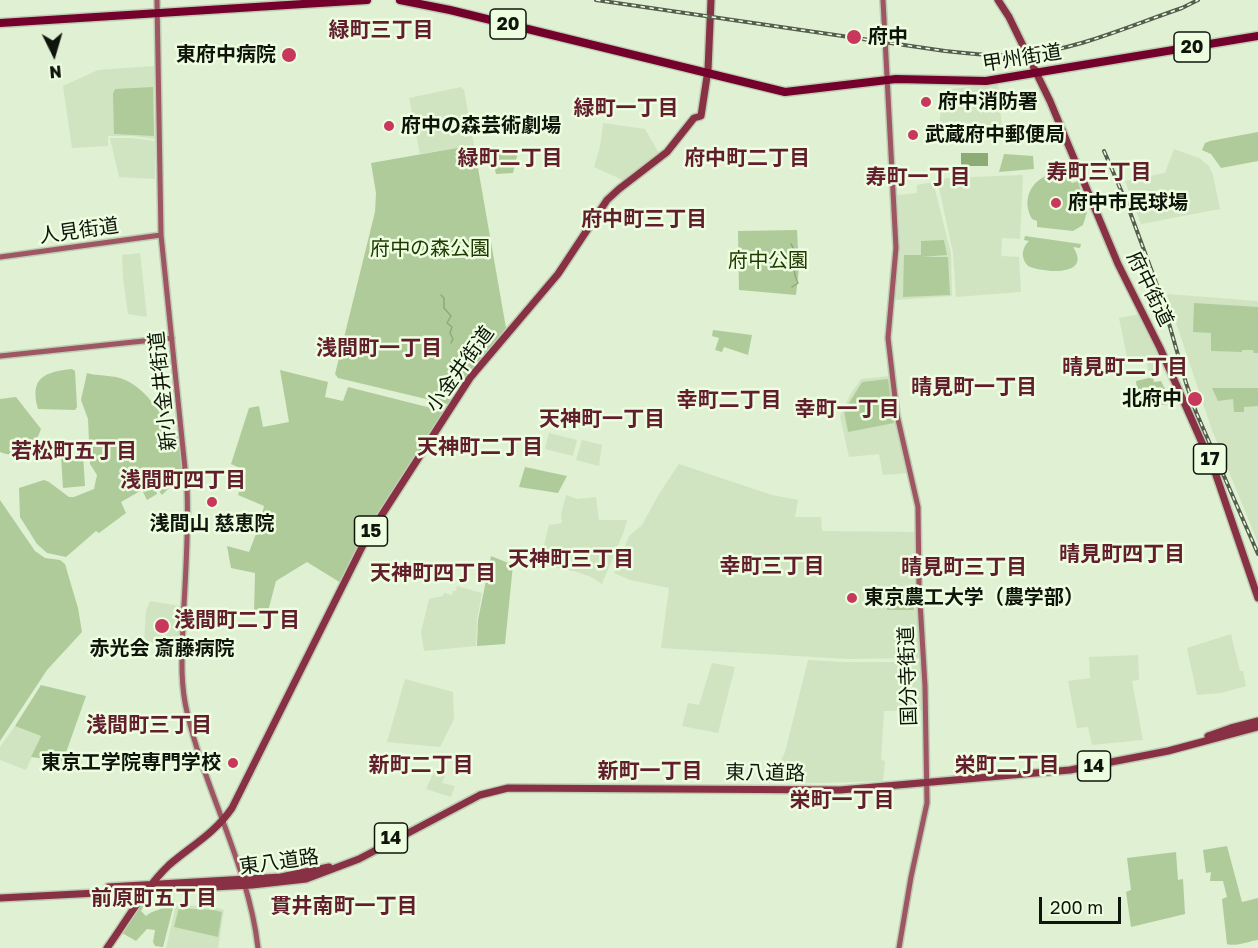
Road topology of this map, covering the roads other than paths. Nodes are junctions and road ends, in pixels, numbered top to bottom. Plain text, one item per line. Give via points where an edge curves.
1 (157, 0) edge
2 (322, 0) edge
3 (367, 0) edge
4 (400, 0) edge
5 (422, 0) edge
6 (711, 0) edge
7 (883, 0) edge
8 (998, 0) edge
9 (157, 12) junction
10 (0, 22) edge
11 (1258, 36) edge
12 (708, 72) junction
13 (1036, 73) junction
14 (888, 80) junction
15 (161, 235) junction
16 (0, 257) edge
17 (172, 338) junction
18 (0, 356) edge
19 (1258, 598) edge
20 (1258, 726) edge
21 (1209, 738) junction
22 (1176, 744) junction
23 (1194, 744) junction
24 (926, 782) junction
25 (222, 821) junction
26 (161, 874) junction
27 (243, 882) junction
28 (167, 883) junction
29 (150, 887) junction
30 (0, 896) edge
31 (107, 948) edge
32 (258, 948) edge
33 (899, 948) edge

1 - 9 main road, 新小金井街道
2 - 9 highway
3 - 9 highway
4 - 12 highway, 甲州街道 / 20
5 - 12 highway, 甲州街道 / 20
6 - 12 main road, 小金井街道 / 15
7 - 14 main road, 国分寺街道
8 - 13 main road, 府中街道 / 17
9 - 10 highway
9 - 15 main road, 新小金井街道
11 - 13 highway, 甲州街道 / 20
12 - 14 highway, 甲州街道 / 20 via 778,91
12 - 25 main road, 小金井街道 / 15 via 701,116 694,118 664,155 607,200 558,274 465,385 365,541
13 - 14 highway, 甲州街道 / 20 via 976,81
13 - 19 main road, 府中街道 / 17 via 1215,472
14 - 24 main road, 国分寺街道 via 896,256 888,338 897,415 918,507
15 - 16 main road, 人見街道
15 - 17 main road, 新小金井街道
17 - 18 main road
17 - 25 main road, 新小金井街道 via 188,494 184,696
20 - 21 main road, 14 via 1231,728
21 - 22 main road, 東八道路 / 14
21 - 23 main road, 東八道路 / 14
22 - 23 main road
22 - 24 main road, 東八道路 / 14 via 1069,767
23 - 24 main road, 東八道路 / 14 via 1070,770
24 - 27 main road, 東八道路 / 14 via 837,788 501,785 474,794 332,866
24 - 33 main road, 国分寺街道 via 927,803
25 - 26 main road, 小金井街道 / 15
25 - 27 main road, 新小金井街道
26 - 28 main road via 161,880
26 - 29 main road, 小金井街道 / 15
27 - 28 main road, 東八道路 / 14
27 - 29 main road, 東八道路 / 14
27 - 32 main road, 新小金井街道
28 - 29 main road, 東八道路 / 14
29 - 30 main road, 東八道路 / 14
29 - 31 main road, 小金井街道 / 15

